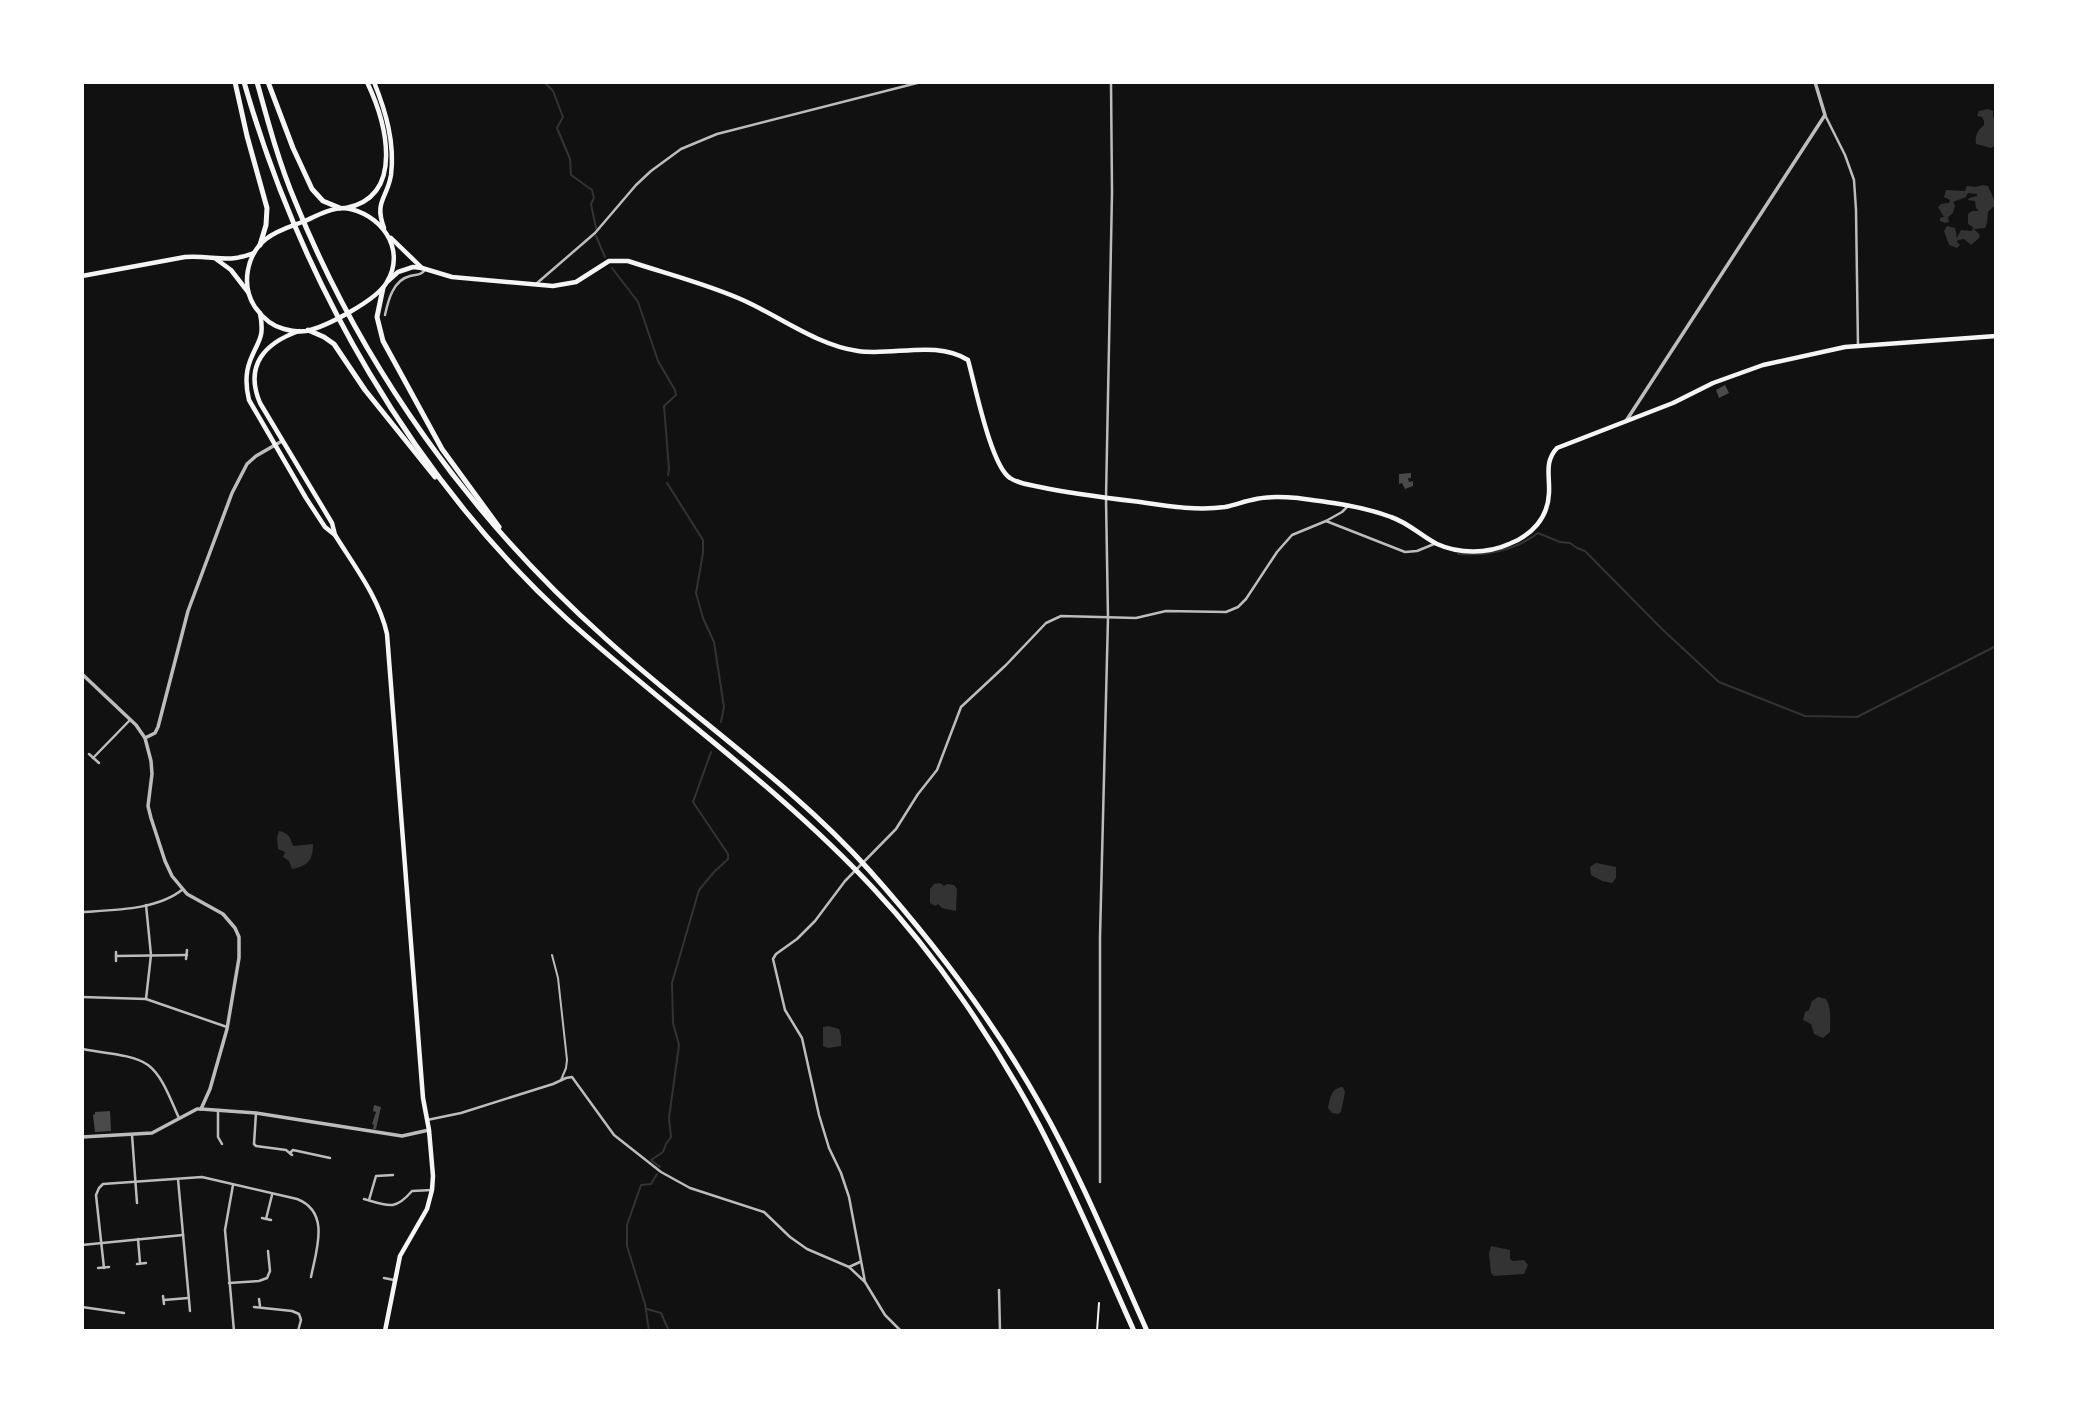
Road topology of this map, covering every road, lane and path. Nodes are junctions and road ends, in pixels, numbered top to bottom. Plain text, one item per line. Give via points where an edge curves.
1 (235, 82) edge
2 (244, 82) edge
3 (257, 82) edge
4 (268, 82) edge
5 (367, 82) edge
6 (376, 82) edge
7 (921, 82) edge
8 (1111, 82) edge
9 (1815, 82) edge
10 (1825, 116) junction
11 (343, 208) junction
12 (384, 229) junction
13 (388, 235) junction
14 (260, 244) junction
15 (255, 253) junction
16 (215, 259) junction
17 (424, 269) junction
18 (82, 276) edge
19 (388, 281) junction
20 (536, 285) junction
21 (383, 288) junction
22 (248, 292) junction
23 (259, 312) junction
24 (385, 315) dead end
25 (308, 330) junction
26 (300, 331) junction
27 (1996, 336) edge
28 (1858, 346) junction
29 (1636, 406) junction
30 (1641, 416) junction
31 (1625, 423) junction
32 (282, 441) junction
33 (274, 444) junction
34 (1106, 498) junction
35 (459, 502) junction
36 (1348, 505) junction
37 (1326, 521) junction
38 (335, 535) junction
39 (1436, 543) junction
40 (513, 548) junction
41 (1108, 618) junction
42 (82, 674) edge
43 (130, 720) junction
44 (145, 738) junction
45 (89, 754) dead end
46 (93, 758) junction
47 (99, 763) dead end
48 (183, 889) junction
49 (146, 905) junction
50 (82, 912) edge
51 (187, 955) dead end
52 (552, 955) dead end
53 (116, 956) dead end
54 (151, 956) junction
55 (82, 997) edge
56 (146, 999) junction
57 (227, 1027) junction
58 (82, 1049) edge
59 (560, 1081) junction
60 (201, 1108) junction
61 (218, 1110) junction
62 (256, 1113) junction
63 (180, 1118) junction
64 (427, 1120) junction
65 (429, 1130) junction
66 (132, 1135) junction
67 (82, 1138) edge
68 (222, 1144) dead end
69 (330, 1158) dead end
70 (374, 1171) dead end
71 (376, 1176) junction
72 (391, 1177) dead end
73 (178, 1178) junction
74 (135, 1181) junction
75 (1100, 1182) dead end
76 (233, 1185) junction
77 (432, 1189) junction
78 (272, 1194) junction
79 (137, 1203) dead end
80 (266, 1219) dead end
81 (183, 1236) junction
82 (138, 1239) junction
83 (101, 1243) junction
84 (82, 1245) edge
85 (268, 1251) dead end
86 (276, 1261) dead end
87 (270, 1262) junction
88 (860, 1262) junction
89 (146, 1263) dead end
90 (109, 1267) dead end
91 (849, 1267) junction
92 (98, 1268) dead end
93 (104, 1268) junction
94 (319, 1274) dead end
95 (384, 1278) dead end
96 (394, 1280) junction
97 (865, 1282) junction
98 (229, 1283) junction
99 (999, 1290) dead end
100 (189, 1298) junction
101 (259, 1299) dead end
102 (164, 1300) dead end
103 (1099, 1303) dead end
104 (260, 1306) junction
105 (82, 1307) edge
106 (254, 1307) dead end
107 (190, 1311) dead end
108 (124, 1313) dead end
109 (234, 1331) edge
110 (298, 1331) edge
111 (385, 1331) edge
112 (901, 1331) edge
113 (1000, 1331) edge
114 (1097, 1331) edge
115 (1134, 1331) edge
116 (1147, 1331) edge

1 - 14 highway via 267,208
2 - 35 highway via 281,190 346,332 387,401
3 - 40 highway via 296,203 359,332 424,436
4 - 11 highway via 312,189 323,201
5 - 11 main road via 382,126 384,174 373,196 358,206
6 - 12 main road via 392,154 390,180 379,214
7 - 20 street via 717,134 681,149 643,178 596,233
8 - 34 street
9 - 10 street
10 - 28 street via 1854,180
10 - 29 street
11 - 12 main road via 363,212
11 - 14 main road via 282,230
12 - 13 main road
13 - 17 main road
13 - 19 main road via 394,257
14 - 15 main road
15 - 16 main road
15 - 22 main road via 247,273
16 - 18 main road via 185,257
16 - 22 main road via 231,270
17 - 19 main road via 404,269
17 - 20 main road via 452,277
17 - 24 street via 421,275 398,282
19 - 21 main road
20 - 34 main road via 576,282 609,261 628,261 743,300 845,348 956,353 968,360 996,461 1007,477
21 - 25 main road via 363,304
21 - 40 highway via 377,317 383,341 442,449
22 - 23 main road
23 - 26 main road via 278,327
23 - 33 main road via 262,334 250,361 247,391
25 - 26 main road
25 - 35 highway via 334,345 365,390
26 - 32 main road via 267,348 255,374 258,397
27 - 28 main road
28 - 30 main road via 1747,369
29 - 30 street
29 - 31 street
30 - 31 main road
31 - 39 main road via 1552,453 1547,508 1524,537 1474,551
32 - 33 street
32 - 38 main road
33 - 38 main road via 325,527
33 - 44 street via 247,464 232,493 188,611 158,727
34 - 36 main road via 1181,507 1224,507 1258,498
34 - 41 street
35 - 115 highway via 564,616 792,808 898,917 981,1026 1011,1075 1067,1180
36 - 37 street
36 - 39 main road via 1392,517
37 - 39 street via 1405,552
37 - 41 street via 1292,535 1238,607 1226,612 1166,611
38 - 64 main road via 376,601 387,634
40 - 116 highway via 605,638 801,802 868,869 960,979 1041,1104
41 - 75 street
41 - 88 street via 1055,617 965,701 937,770 896,830 773,959 785,1010 802,1038 829,1148 849,1196
42 - 43 street
43 - 44 street
43 - 46 street
44 - 48 street via 152,774 151,818 164,861
45 - 46 street
46 - 47 street
48 - 49 street
48 - 57 street via 223,914 239,937
49 - 50 street
49 - 54 street
51 - 54 street
52 - 59 lane via 566,1060
53 - 54 street
54 - 56 street
55 - 56 street
56 - 57 street
57 - 60 street
58 - 63 street via 137,1059 150,1066
59 - 64 street
59 - 91 street via 575,1079 614,1135 661,1172 690,1188 764,1212 807,1250
60 - 61 street
60 - 63 street
61 - 62 street
61 - 68 street
62 - 65 street via 402,1136
62 - 69 street via 256,1146
63 - 66 street via 152,1133
64 - 65 main road
65 - 77 main road
66 - 67 street
66 - 74 street
70 - 71 street
71 - 72 street
71 - 77 street via 367,1200 392,1206 412,1191
73 - 74 street
73 - 76 street via 202,1177
73 - 81 street
74 - 79 street
74 - 83 street via 99,1188
76 - 78 street
76 - 98 street via 225,1230
77 - 96 main road via 427,1209 400,1256
78 - 80 street
78 - 94 street via 313,1209 320,1227 312,1275
81 - 82 street
81 - 100 street
82 - 83 street
82 - 89 street via 139,1264
83 - 84 street
83 - 93 street
85 - 87 street
86 - 87 street
87 - 98 street via 267,1278
88 - 91 street
88 - 97 street
90 - 93 street
91 - 97 street
92 - 93 street
95 - 96 street
96 - 111 main road
97 - 112 street
98 - 109 street
99 - 113 street
100 - 102 street
100 - 107 street
101 - 104 street
103 - 114 path
104 - 106 street
104 - 110 street via 299,1314
105 - 108 street

